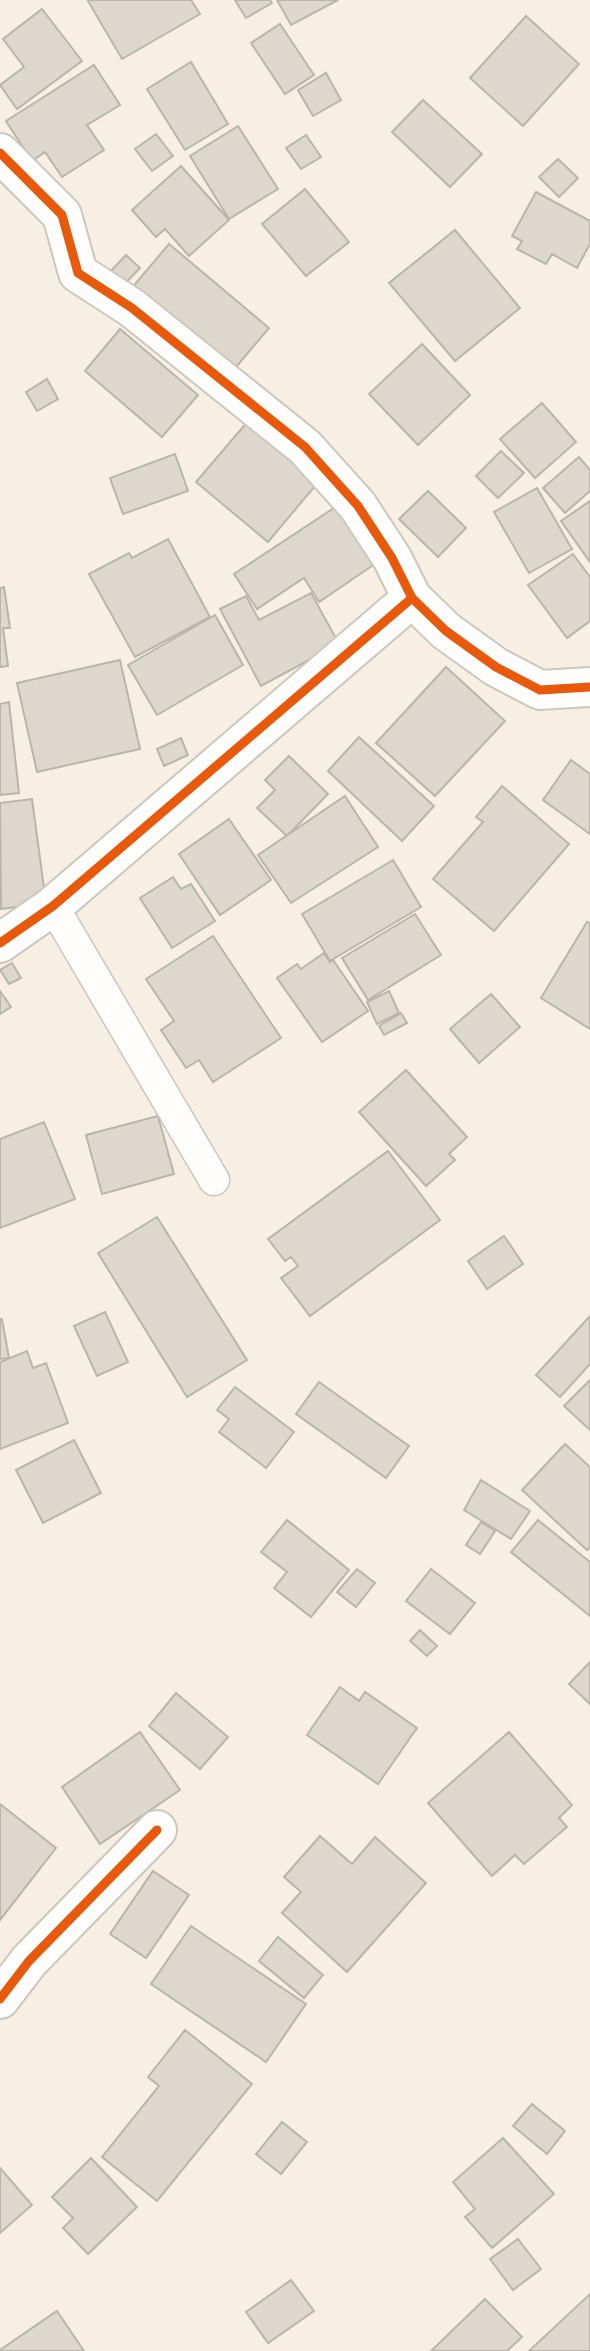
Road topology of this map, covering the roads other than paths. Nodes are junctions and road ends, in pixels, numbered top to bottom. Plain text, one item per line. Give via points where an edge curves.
1 (0, 153) edge
2 (412, 598) junction
3 (590, 687) edge
4 (53, 906) junction
5 (0, 943) edge
6 (214, 1180) dead end
7 (157, 1830) dead end
8 (0, 1999) edge

1 - 2 street via 62,215 78,273 132,308 306,447 358,506
2 - 3 street via 446,631 496,667 540,690
2 - 4 street
4 - 5 street
4 - 6 lane
7 - 8 street via 29,1961

